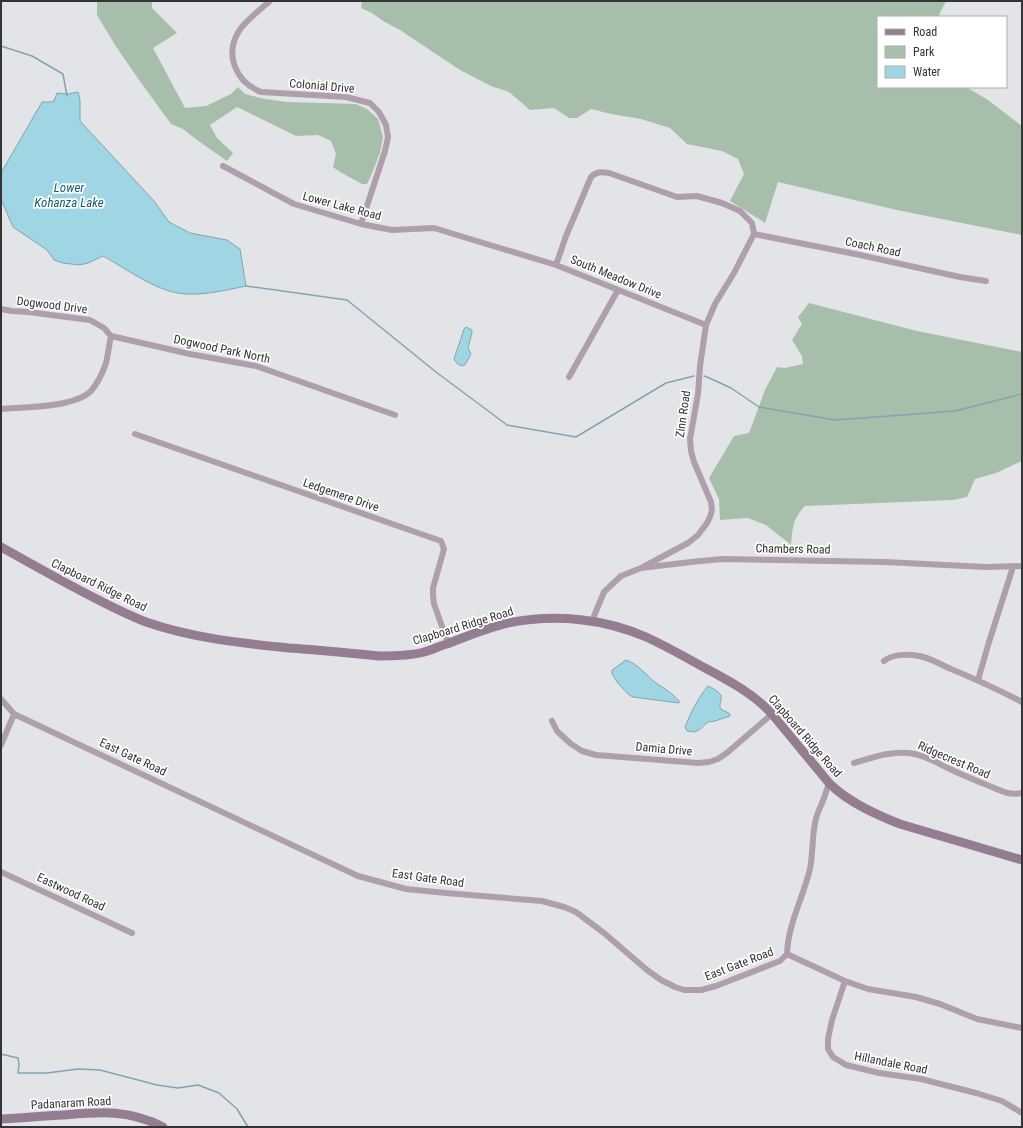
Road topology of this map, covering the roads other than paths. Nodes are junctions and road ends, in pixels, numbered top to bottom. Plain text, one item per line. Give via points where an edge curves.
1 (270, 1) edge
2 (222, 166) dead end
3 (361, 224) junction
4 (754, 234) junction
5 (556, 265) junction
6 (986, 282) dead end
7 (618, 290) junction
8 (1, 309) edge
9 (706, 325) junction
10 (111, 336) junction
11 (568, 377) dead end
12 (1, 409) edge
13 (395, 415) dead end
14 (135, 434) dead end
15 (1, 547) edge
16 (1022, 566) edge
17 (1013, 567) junction
18 (641, 568) junction
19 (592, 621) junction
20 (448, 643) junction
21 (884, 661) dead end
22 (978, 680) junction
23 (1, 699) edge
24 (1022, 702) edge
25 (14, 714) junction
26 (772, 714) junction
27 (552, 721) dead end
28 (1, 745) edge
29 (854, 763) dead end
30 (829, 783) junction
31 (1022, 793) edge
32 (1022, 860) edge
33 (1, 872) edge
34 (132, 932) dead end
35 (787, 954) junction
36 (845, 980) junction
37 (1022, 1028) edge
38 (1022, 1113) edge
39 (1, 1119) edge
40 (163, 1127) edge

1 - 3 street, Colonial Drive via 239,31 232,48 235,68 246,84 261,92 346,96 370,103 386,125 388,136 385,151
2 - 3 street, Lower Lake Road via 294,204
3 - 5 street, Lower Lake Road via 392,230 434,228
4 - 5 street, South Meadow Drive via 752,223 740,211 722,203 697,196 677,196 600,172 594,173 591,177
4 - 6 street, Coach Road
4 - 9 street, Zinn Road
5 - 7 street, South Meadow Drive
7 - 9 street, South Meadow Drive
7 - 11 street
8 - 10 street, Dogwood Drive via 90,320 104,328
9 - 18 street, Zinn Road via 690,451 712,502 712,510 707,523 698,534
10 - 12 street via 106,363 90,391 76,400 64,403
10 - 13 street, Dogwood Park North via 256,366
14 - 20 street, Ledgemere Drive via 441,542 444,549 433,595
15 - 20 main road, Clapboard Ridge Road via 123,612 198,637 379,656 425,652
16 - 17 street, Chambers Road
17 - 18 street, Chambers Road via 722,559
17 - 22 street
18 - 19 street, Chambers Road via 621,576 604,592
19 - 20 main road, Clapboard Ridge Road via 532,619 512,622
19 - 26 main road, Clapboard Ridge Road via 628,630 668,648 738,686
21 - 22 street via 894,656 920,656
22 - 24 street
23 - 25 street, East Gate Road
25 - 28 street
25 - 35 street, East Gate Road via 358,876 406,889 542,901 576,912 647,970 675,988 701,990 716,986 780,961
26 - 27 street, Damia Drive via 718,759 698,763 582,751 557,731
26 - 30 main road, Clapboard Ridge Road
29 - 31 street, Ridgecrest Road via 890,753 912,753 1007,794
30 - 32 main road, Clapboard Ridge Road via 854,802 886,819
30 - 35 street via 817,814 810,869 792,921
33 - 34 street, Eastwood Road
35 - 36 street
36 - 37 street via 868,989 940,1004 977,1019
36 - 38 street, Hillandale Road via 828,1039 828,1049 833,1057 846,1065 921,1079 983,1095 1002,1101
39 - 40 main road, Padanaram Road via 112,1112 133,1115

